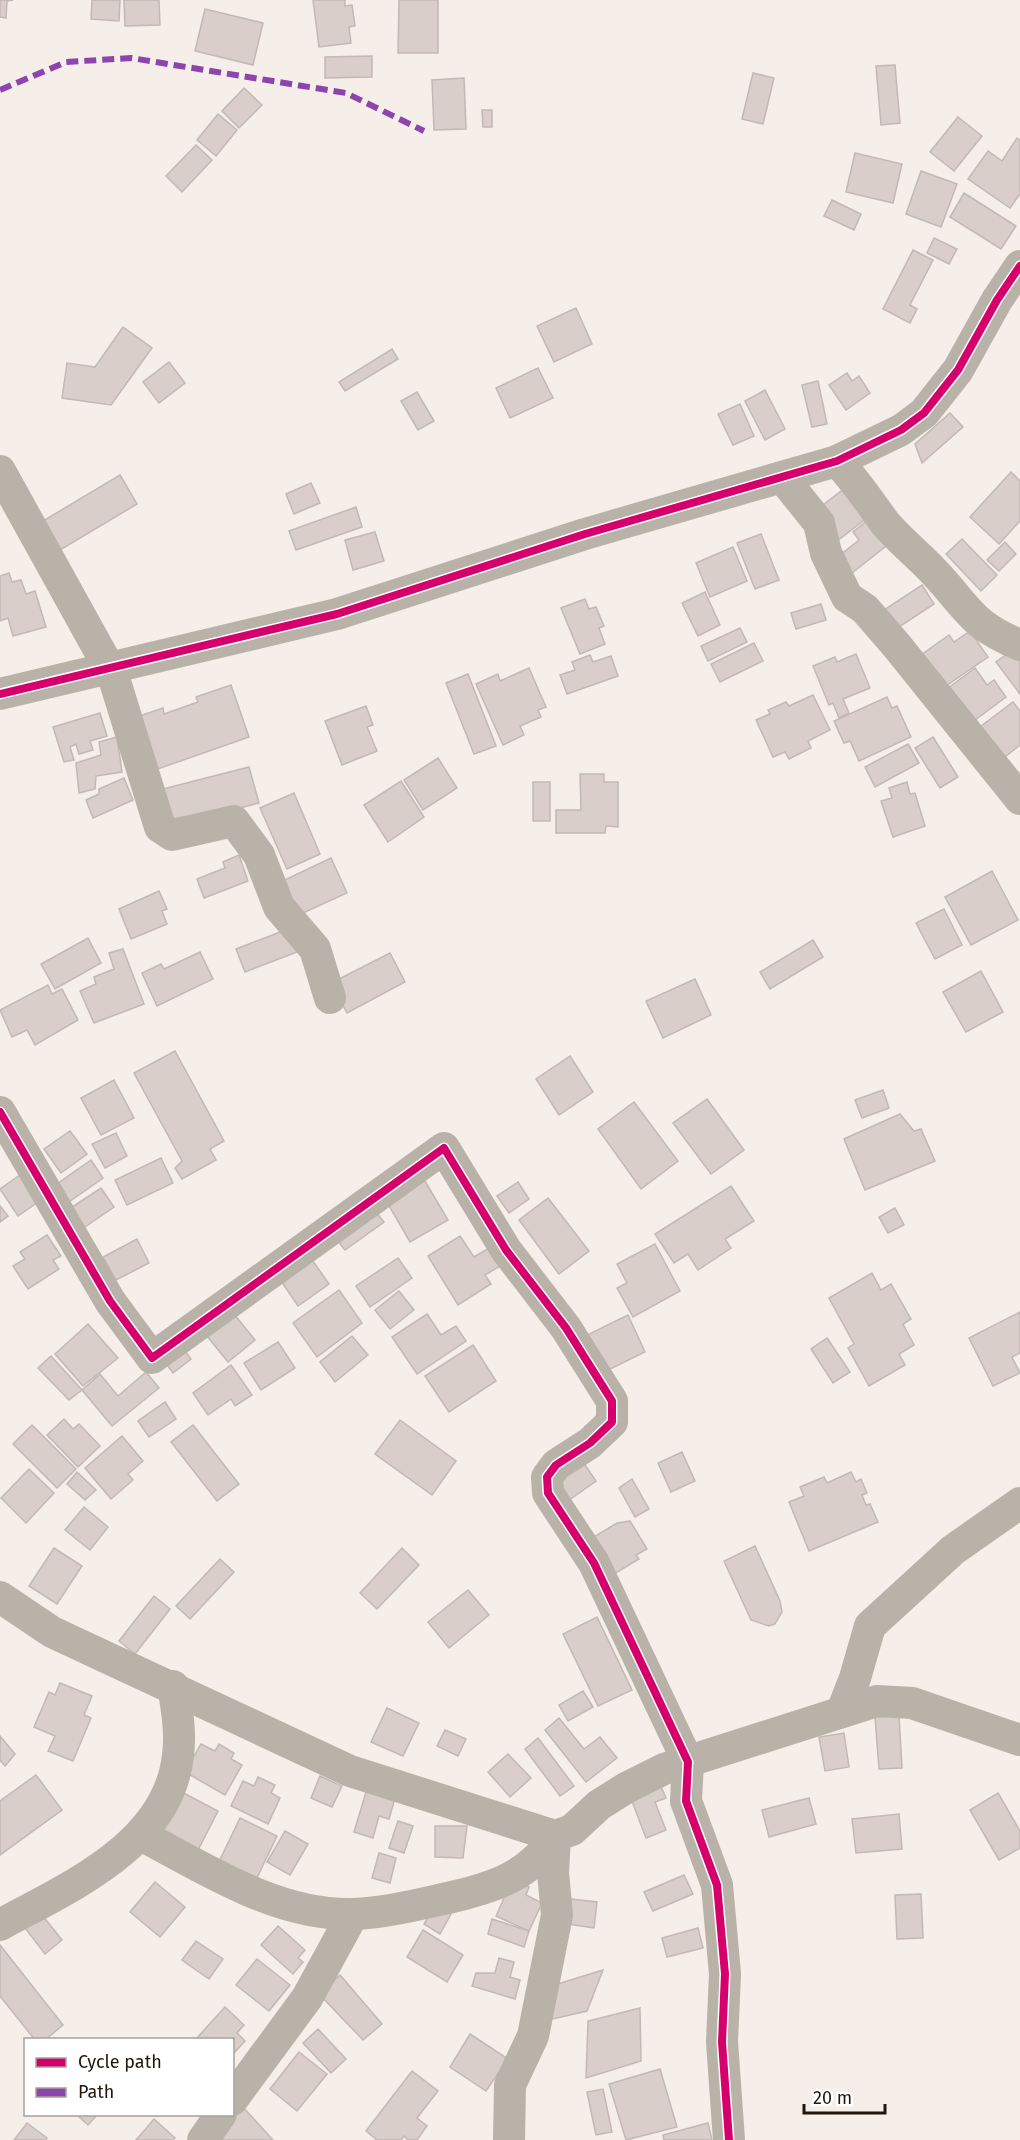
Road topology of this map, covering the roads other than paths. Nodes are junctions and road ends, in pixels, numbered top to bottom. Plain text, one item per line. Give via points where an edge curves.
1 (1020, 266) edge
2 (837, 461) junction
3 (0, 471) edge
4 (782, 477) junction
5 (1020, 645) edge
6 (0, 694) edge
7 (1020, 799) edge
8 (330, 998) dead end
9 (0, 1112) edge
10 (1020, 1503) edge
11 (0, 1597) edge
12 (173, 1686) junction
13 (843, 1709) junction
14 (1020, 1740) edge
15 (688, 1762) junction
16 (141, 1835) junction
17 (555, 1836) junction
18 (353, 1914) junction
19 (0, 1925) edge
20 (234, 2097) edge
21 (220, 2116) edge
22 (203, 2140) edge
23 (509, 2140) edge
24 (729, 2140) edge

1 - 2 street via 958,370 924,413 901,430
2 - 4 street
2 - 5 street via 858,483 886,524 916,552 968,614 984,628
3 - 8 street via 114,675 160,827 172,835 234,821 260,855 279,907 315,949
4 - 6 street via 585,534 337,614
4 - 7 street via 819,524 826,553 847,597 865,609 897,646
9 - 15 street via 110,1301 152,1358 444,1148 506,1250 566,1328 612,1401 612,1422 590,1443 556,1465 547,1477 548,1493 594,1563
10 - 13 street via 953,1550 870,1626
11 - 12 street via 52,1632
12 - 16 street via 178,1756 158,1810
12 - 17 street via 350,1771
13 - 14 street via 877,1701 903,1702
13 - 15 street
15 - 17 street via 626,1788 599,1805 573,1830
15 - 24 street via 686,1801 717,1885 725,1974 722,2042
16 - 18 street via 262,1896 312,1910
16 - 19 street via 113,1859
17 - 18 street via 544,1853 524,1871 493,1887 414,1906
17 - 23 street via 557,1915 533,2036 510,2085
18 - 20 street via 307,1998
21 - 22 street

